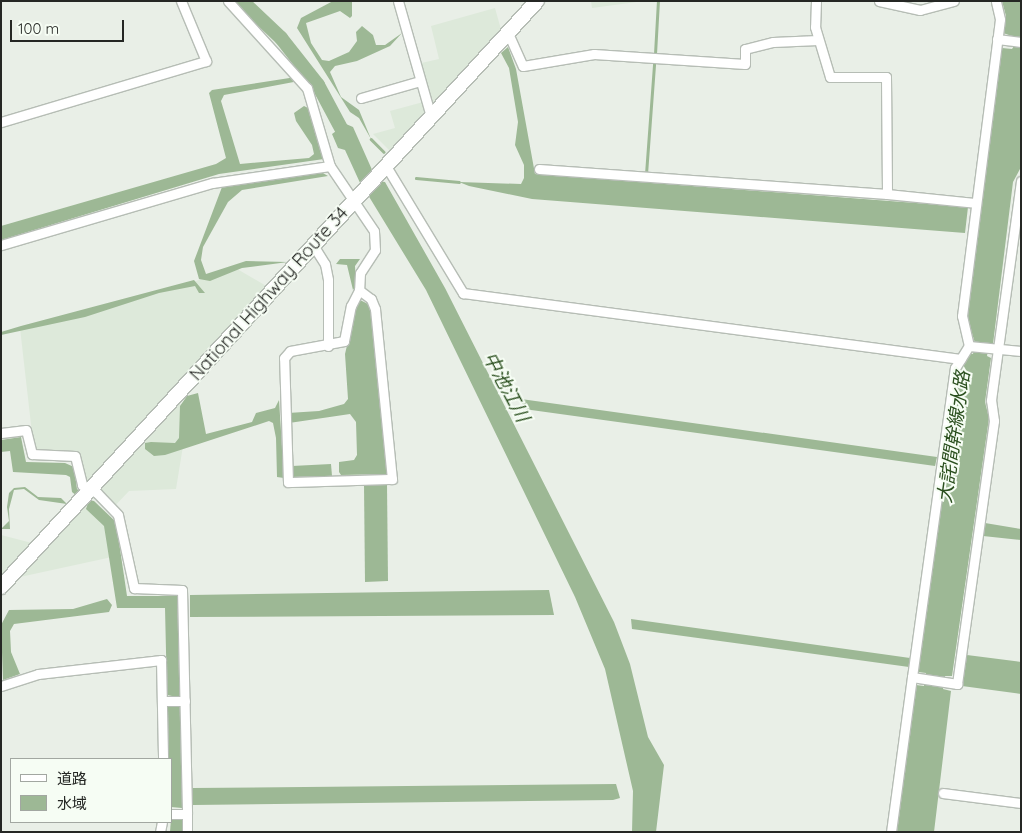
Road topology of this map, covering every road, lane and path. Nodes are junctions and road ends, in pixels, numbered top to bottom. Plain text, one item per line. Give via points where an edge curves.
1 (182, 1) edge
2 (228, 1) edge
3 (398, 1) edge
4 (537, 1) edge
5 (816, 1) edge
6 (879, 1) edge
7 (954, 1) edge
8 (996, 1) edge
9 (508, 33) junction
10 (997, 39) junction
11 (818, 40) junction
12 (1016, 42) edge
13 (420, 81) junction
14 (361, 98) dead end
15 (431, 118) junction
16 (1, 122) edge
17 (330, 166) junction
18 (384, 168) junction
19 (539, 170) dead end
20 (1021, 181) edge
21 (887, 194) junction
22 (356, 198) junction
23 (975, 203) junction
24 (1, 245) edge
25 (313, 245) junction
26 (359, 290) junction
27 (328, 346) junction
28 (970, 346) junction
29 (993, 350) junction
30 (1021, 351) edge
31 (961, 359) junction
32 (1, 433) edge
33 (90, 490) junction
34 (1, 587) edge
35 (912, 677) junction
36 (1, 686) edge
37 (174, 701) junction
38 (163, 758) edge
39 (942, 793) dead end
40 (1021, 803) edge
41 (178, 814) edge
42 (187, 832) edge
43 (891, 832) edge

1 - 16 street via 206,61
2 - 17 street via 307,88
3 - 13 street
4 - 9 highway, National Highway Route 34
5 - 11 street
6 - 7 street via 920,10
8 - 10 street via 1000,19
9 - 11 street via 523,66 594,54 744,64 745,49 773,42
9 - 15 highway, National Highway Route 34
10 - 12 street
10 - 23 street
11 - 21 street via 830,77 886,77
13 - 14 street
13 - 15 street
15 - 18 highway, National Highway Route 34
17 - 22 street
17 - 24 street via 240,176
18 - 22 highway, National Highway Route 34
18 - 31 street via 463,293
19 - 21 street
20 - 29 street
21 - 23 street
22 - 25 highway, National Highway Route 34
22 - 26 street via 374,231 375,250 360,273
23 - 28 street via 962,316
25 - 27 street via 325,264 328,280
25 - 33 highway, National Highway Route 34
26 - 27 street via 351,306 348,335 338,345
26 - 27 street via 371,300 375,309 392,479 288,482 284,358 290,351
28 - 29 street
28 - 31 street
29 - 30 street
29 - 35 street via 991,400 994,421 957,684
31 - 35 street via 955,368
32 - 33 street via 26,430 32,454 75,456 82,485
33 - 34 highway, National Highway Route 34
33 - 37 street via 118,515 134,588 182,590
35 - 43 street
36 - 37 street via 38,674 161,660
37 - 38 street
37 - 41 street via 187,796
39 - 40 street
41 - 42 street

